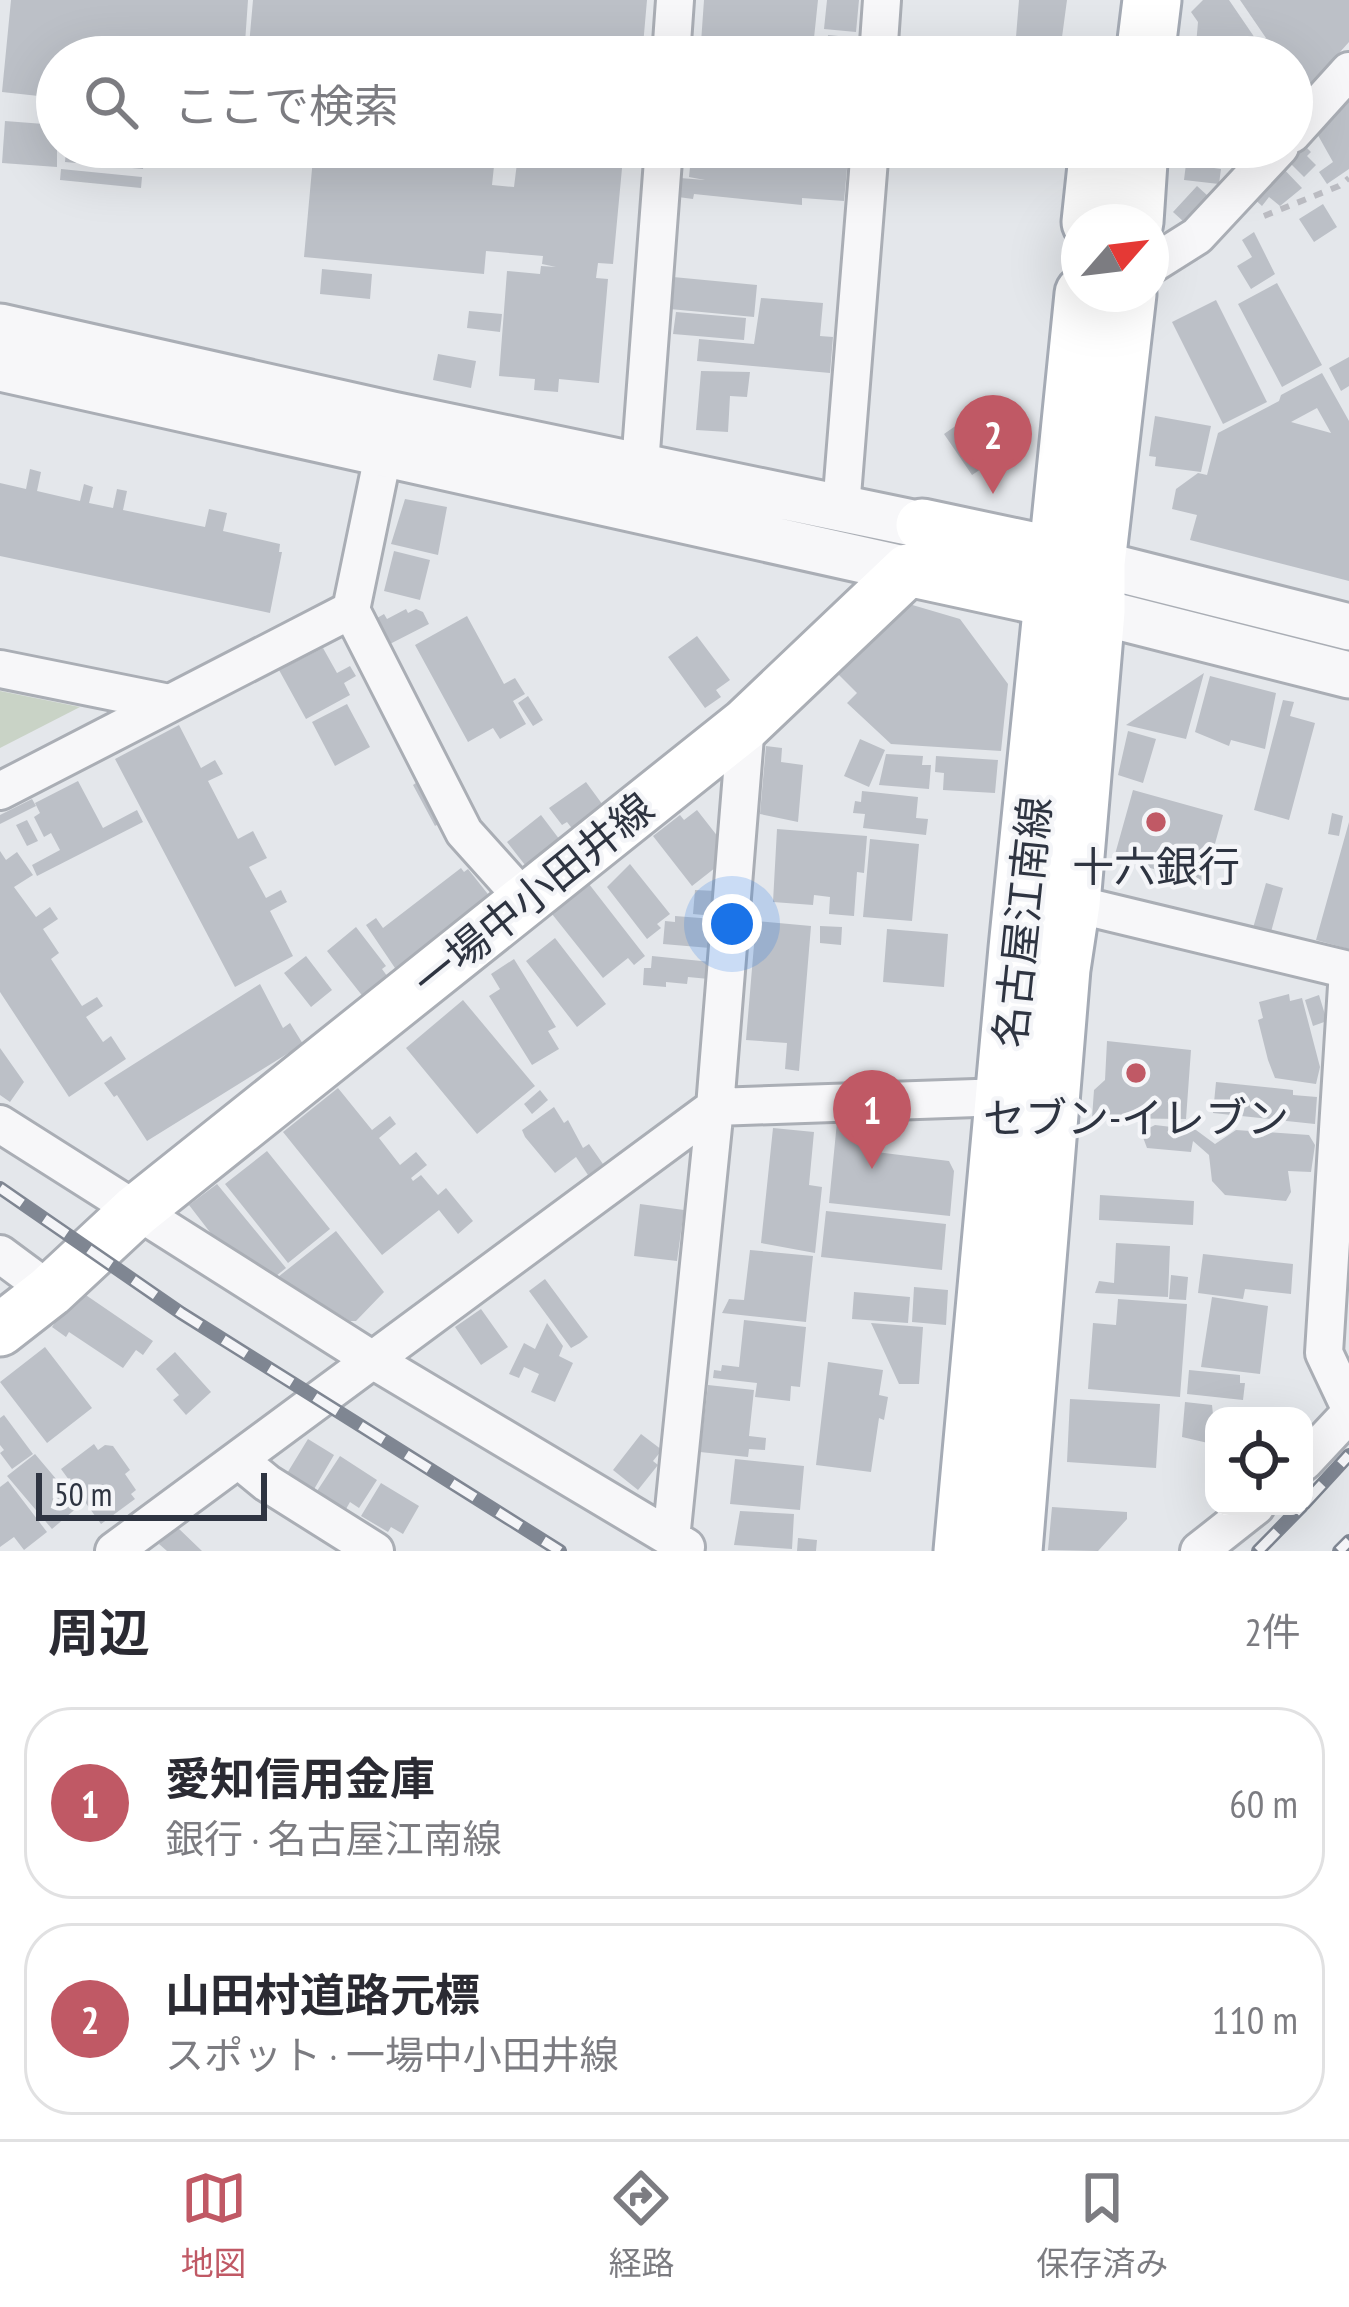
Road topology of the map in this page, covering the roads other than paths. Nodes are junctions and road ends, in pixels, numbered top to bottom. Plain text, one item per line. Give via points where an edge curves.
1 (675, 0) edge
2 (882, 0) edge
3 (1112, 0) edge
4 (1152, 0) edge
5 (672, 36) edge
6 (879, 36) edge
7 (1109, 36) edge
8 (1147, 36) edge
9 (1349, 71) edge
10 (1313, 111) edge
11 (662, 168) edge
12 (868, 168) edge
13 (1097, 168) edge
14 (1138, 168) edge
15 (1260, 168) edge
16 (1093, 204) edge
17 (1135, 204) edge
18 (1169, 254) edge
19 (1084, 312) edge
20 (1124, 312) edge
21 (0, 327) edge
22 (0, 368) edge
23 (387, 435) junction
24 (640, 465) junction
25 (841, 508) junction
26 (915, 548) junction
27 (1076, 583) junction
28 (350, 610) junction
29 (1349, 627) edge
30 (0, 669) edge
31 (1349, 676) edge
32 (169, 703) junction
33 (746, 724) junction
34 (0, 791) edge
35 (525, 900) junction
36 (1071, 903) junction
37 (1349, 970) edge
38 (1005, 1097) junction
39 (715, 1107) junction
40 (0, 1124) edge
41 (136, 1211) junction
42 (0, 1254) edge
43 (50, 1291) junction
44 (0, 1330) edge
45 (371, 1359) junction
46 (1349, 1410) edge
47 (1313, 1452) edge
48 (239, 1460) junction
49 (1245, 1515) edge
50 (686, 1548) edge
51 (114, 1551) edge
52 (375, 1551) edge
53 (963, 1551) edge
54 (1013, 1551) edge
55 (1199, 1551) edge

1 - 5 street
2 - 6 street
3 - 7 main road
4 - 8 main road
9 - 10 street
11 - 24 street
12 - 25 street
13 - 16 main road
14 - 17 main road
15 - 18 street
19 - 27 main road, 名古屋江南線
20 - 27 main road, 名古屋江南線
21 - 23 street
22 - 23 street
23 - 24 street
23 - 26 street
23 - 28 street
24 - 25 street
25 - 26 street
26 - 27 main road
26 - 33 main road, 一場中小田井線
27 - 29 street
27 - 31 street
27 - 36 main road, 名古屋江南線
27 - 38 main road, 名古屋江南線
28 - 32 street
28 - 35 street via 464,832
30 - 32 street
32 - 34 street
33 - 35 main road, 一場中小田井線
33 - 39 street
35 - 41 main road, 一場中小田井線
36 - 37 street
36 - 54 main road, 名古屋江南線
37 - 46 street via 1324,1353
38 - 39 street
38 - 53 main road, 名古屋江南線
39 - 45 street
39 - 50 street
40 - 41 street
41 - 43 main road, 一場中小田井線
41 - 45 street
42 - 43 street
43 - 44 main road, 一場中小田井線
45 - 48 street
45 - 50 street
46 - 47 street
48 - 51 street
48 - 52 street
49 - 55 street

